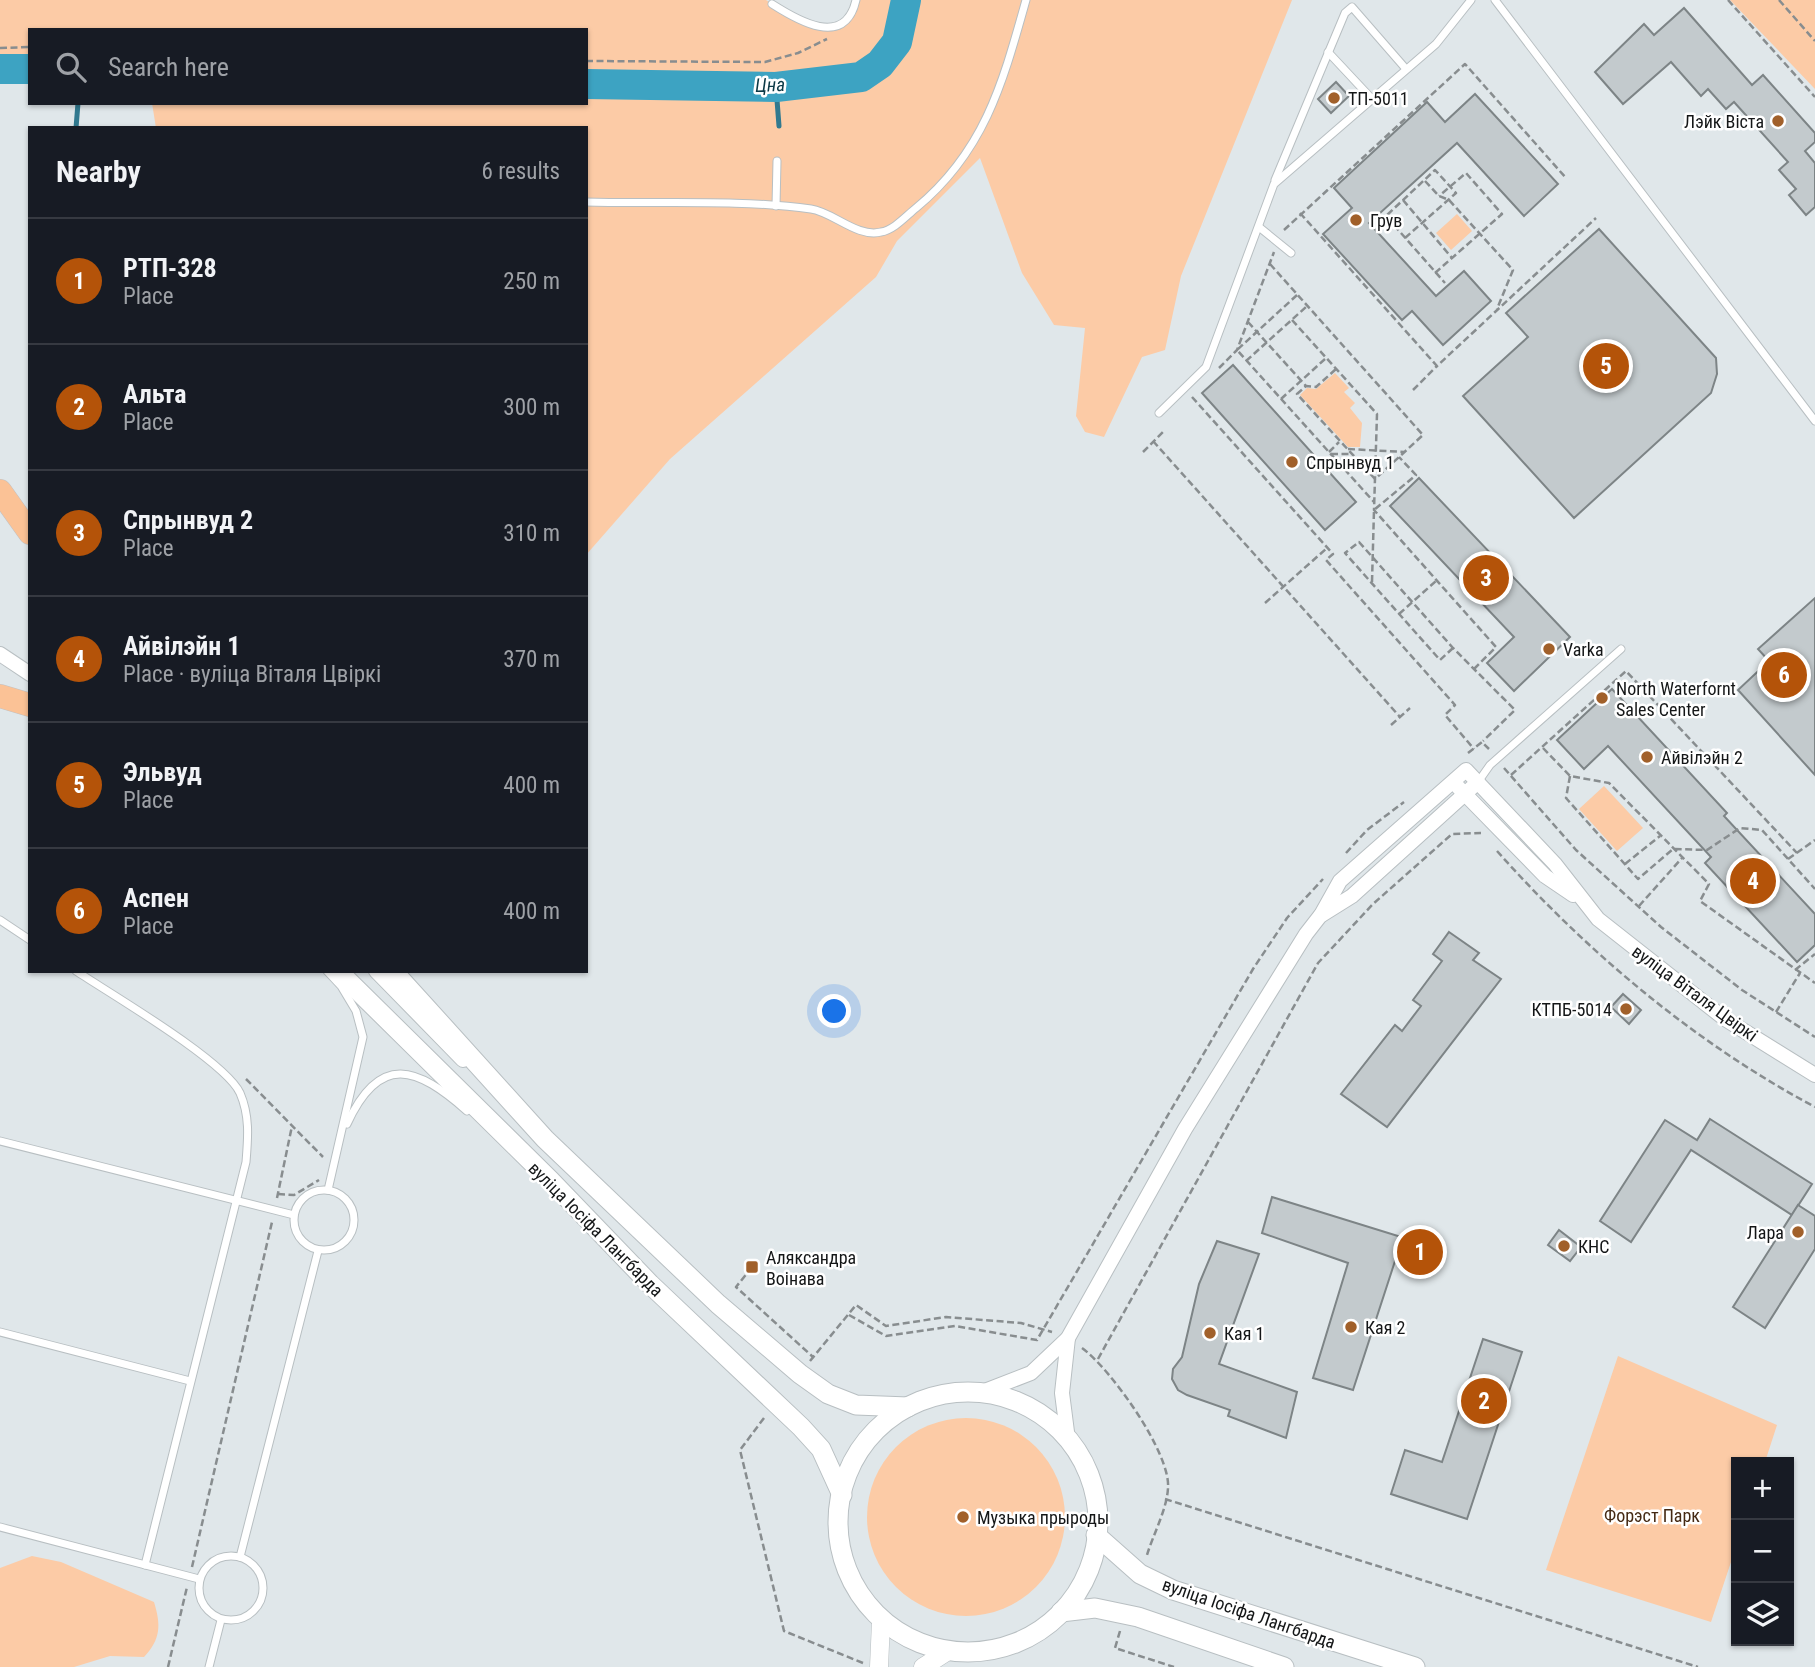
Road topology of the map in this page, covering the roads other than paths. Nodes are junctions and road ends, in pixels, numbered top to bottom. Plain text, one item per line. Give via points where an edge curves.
1 (856, 0) edge
2 (1026, 0) edge
3 (1471, 0) edge
4 (1495, 0) edge
5 (772, 4) dead end
6 (1328, 52) junction
7 (1406, 69) junction
8 (1372, 99) junction
9 (777, 161) dead end
10 (1274, 184) junction
11 (588, 202) edge
12 (776, 206) junction
13 (1259, 227) junction
14 (1291, 253) dead end
15 (1159, 413) dead end
16 (1815, 421) edge
17 (0, 491) edge
18 (28, 530) edge
19 (1621, 649) dead end
20 (0, 654) edge
21 (28, 673) edge
22 (0, 683) edge
23 (0, 696) edge
24 (28, 703) edge
25 (28, 703) edge
26 (1490, 765) junction
27 (1466, 770) junction
28 (1453, 781) junction
29 (1478, 782) junction
30 (1464, 793) junction
31 (1582, 902) junction
32 (1321, 916) junction
33 (0, 920) edge
34 (28, 939) edge
35 (79, 973) edge
36 (329, 973) edge
37 (340, 973) edge
38 (378, 973) edge
39 (395, 973) edge
40 (1815, 1075) edge
41 (494, 1127) junction
42 (341, 1137) junction
43 (545, 1139) junction
44 (0, 1141) edge
45 (328, 1189) junction
46 (235, 1202) junction
47 (294, 1215) junction
48 (318, 1251) junction
49 (0, 1332) edge
50 (1068, 1338) junction
51 (190, 1381) junction
52 (982, 1392) junction
53 (909, 1407) junction
54 (1067, 1432) junction
55 (842, 1495) junction
56 (0, 1527) edge
57 (1096, 1535) junction
58 (240, 1557) junction
59 (145, 1565) junction
60 (199, 1579) junction
61 (1062, 1612) junction
62 (221, 1620) junction
63 (881, 1622) junction
64 (948, 1651) junction
65 (209, 1667) edge
66 (879, 1667) edge
67 (923, 1667) edge
68 (1284, 1667) edge
69 (1415, 1667) edge

1 - 5 lane via 839,24 817,28
2 - 12 lane via 1000,91 967,153 926,200 880,233 864,231 814,209
3 - 7 lane via 1436,44
4 - 16 lane
6 - 7 lane via 1352,7
6 - 8 lane
6 - 10 lane
7 - 8 lane
8 - 10 lane
9 - 12 lane
10 - 13 lane
11 - 12 lane
13 - 14 lane
13 - 15 lane via 1206,367
17 - 18 highway
19 - 26 lane
20 - 21 street
22 - 24 street
23 - 25 highway
26 - 27 lane
26 - 29 lane
27 - 28 street
27 - 29 street, вуліца Віталя Цвіркі
28 - 30 street, вуліца Віталя Цвіркі
28 - 32 street via 1340,881
29 - 30 street
29 - 31 street, вуліца Віталя Цвіркі via 1555,864
30 - 31 street, вуліца Віталя Цвіркі via 1545,876
30 - 32 street via 1352,895
31 - 40 street, вуліца Віталя Цвіркі via 1725,1019
32 - 50 street via 1252,1018
33 - 34 lane
35 - 46 lane via 219,1067 239,1092 249,1124 246,1162
36 - 42 lane via 355,1011 363,1037
37 - 41 main road, вуліца Іосіфа Лангбарда
38 - 43 street
39 - 43 main road, вуліца Іосіфа Лангбарда
41 - 42 lane via 472,1116 436,1084 412,1073 392,1075 371,1086
41 - 55 main road, вуліца Іосіфа Лангбарда via 801,1427 821,1449
42 - 45 lane
43 - 53 main road, вуліца Іосіфа Лангбарда via 718,1304 800,1374 828,1394 856,1405
44 - 46 lane
45 - 47 lane via 304,1197
45 - 48 lane via 349,1203 354,1222 346,1241 329,1251
46 - 47 lane
46 - 51 lane
47 - 48 lane via 296,1234
48 - 58 lane
49 - 51 lane
50 - 52 street via 1031,1373
50 - 54 street via 1062,1393
51 - 59 lane
52 - 53 main road via 944,1394
52 - 54 main road via 1028,1404
53 - 55 main road via 866,1444
54 - 57 main road via 1094,1479
55 - 63 main road via 838,1533 846,1570 864,1604
56 - 59 lane
57 - 61 main road via 1085,1576
57 - 69 main road, вуліца Іосіфа Лангбарда via 1140,1574 1173,1590
58 - 60 lane via 211,1562
58 - 62 lane via 262,1578 262,1598 241,1620
59 - 60 lane
60 - 62 lane via 200,1599
61 - 64 main road via 1004,1645 976,1653
61 - 68 main road via 1095,1608 1126,1615
62 - 65 lane
63 - 64 main road via 901,1637
63 - 66 street
64 - 67 street

